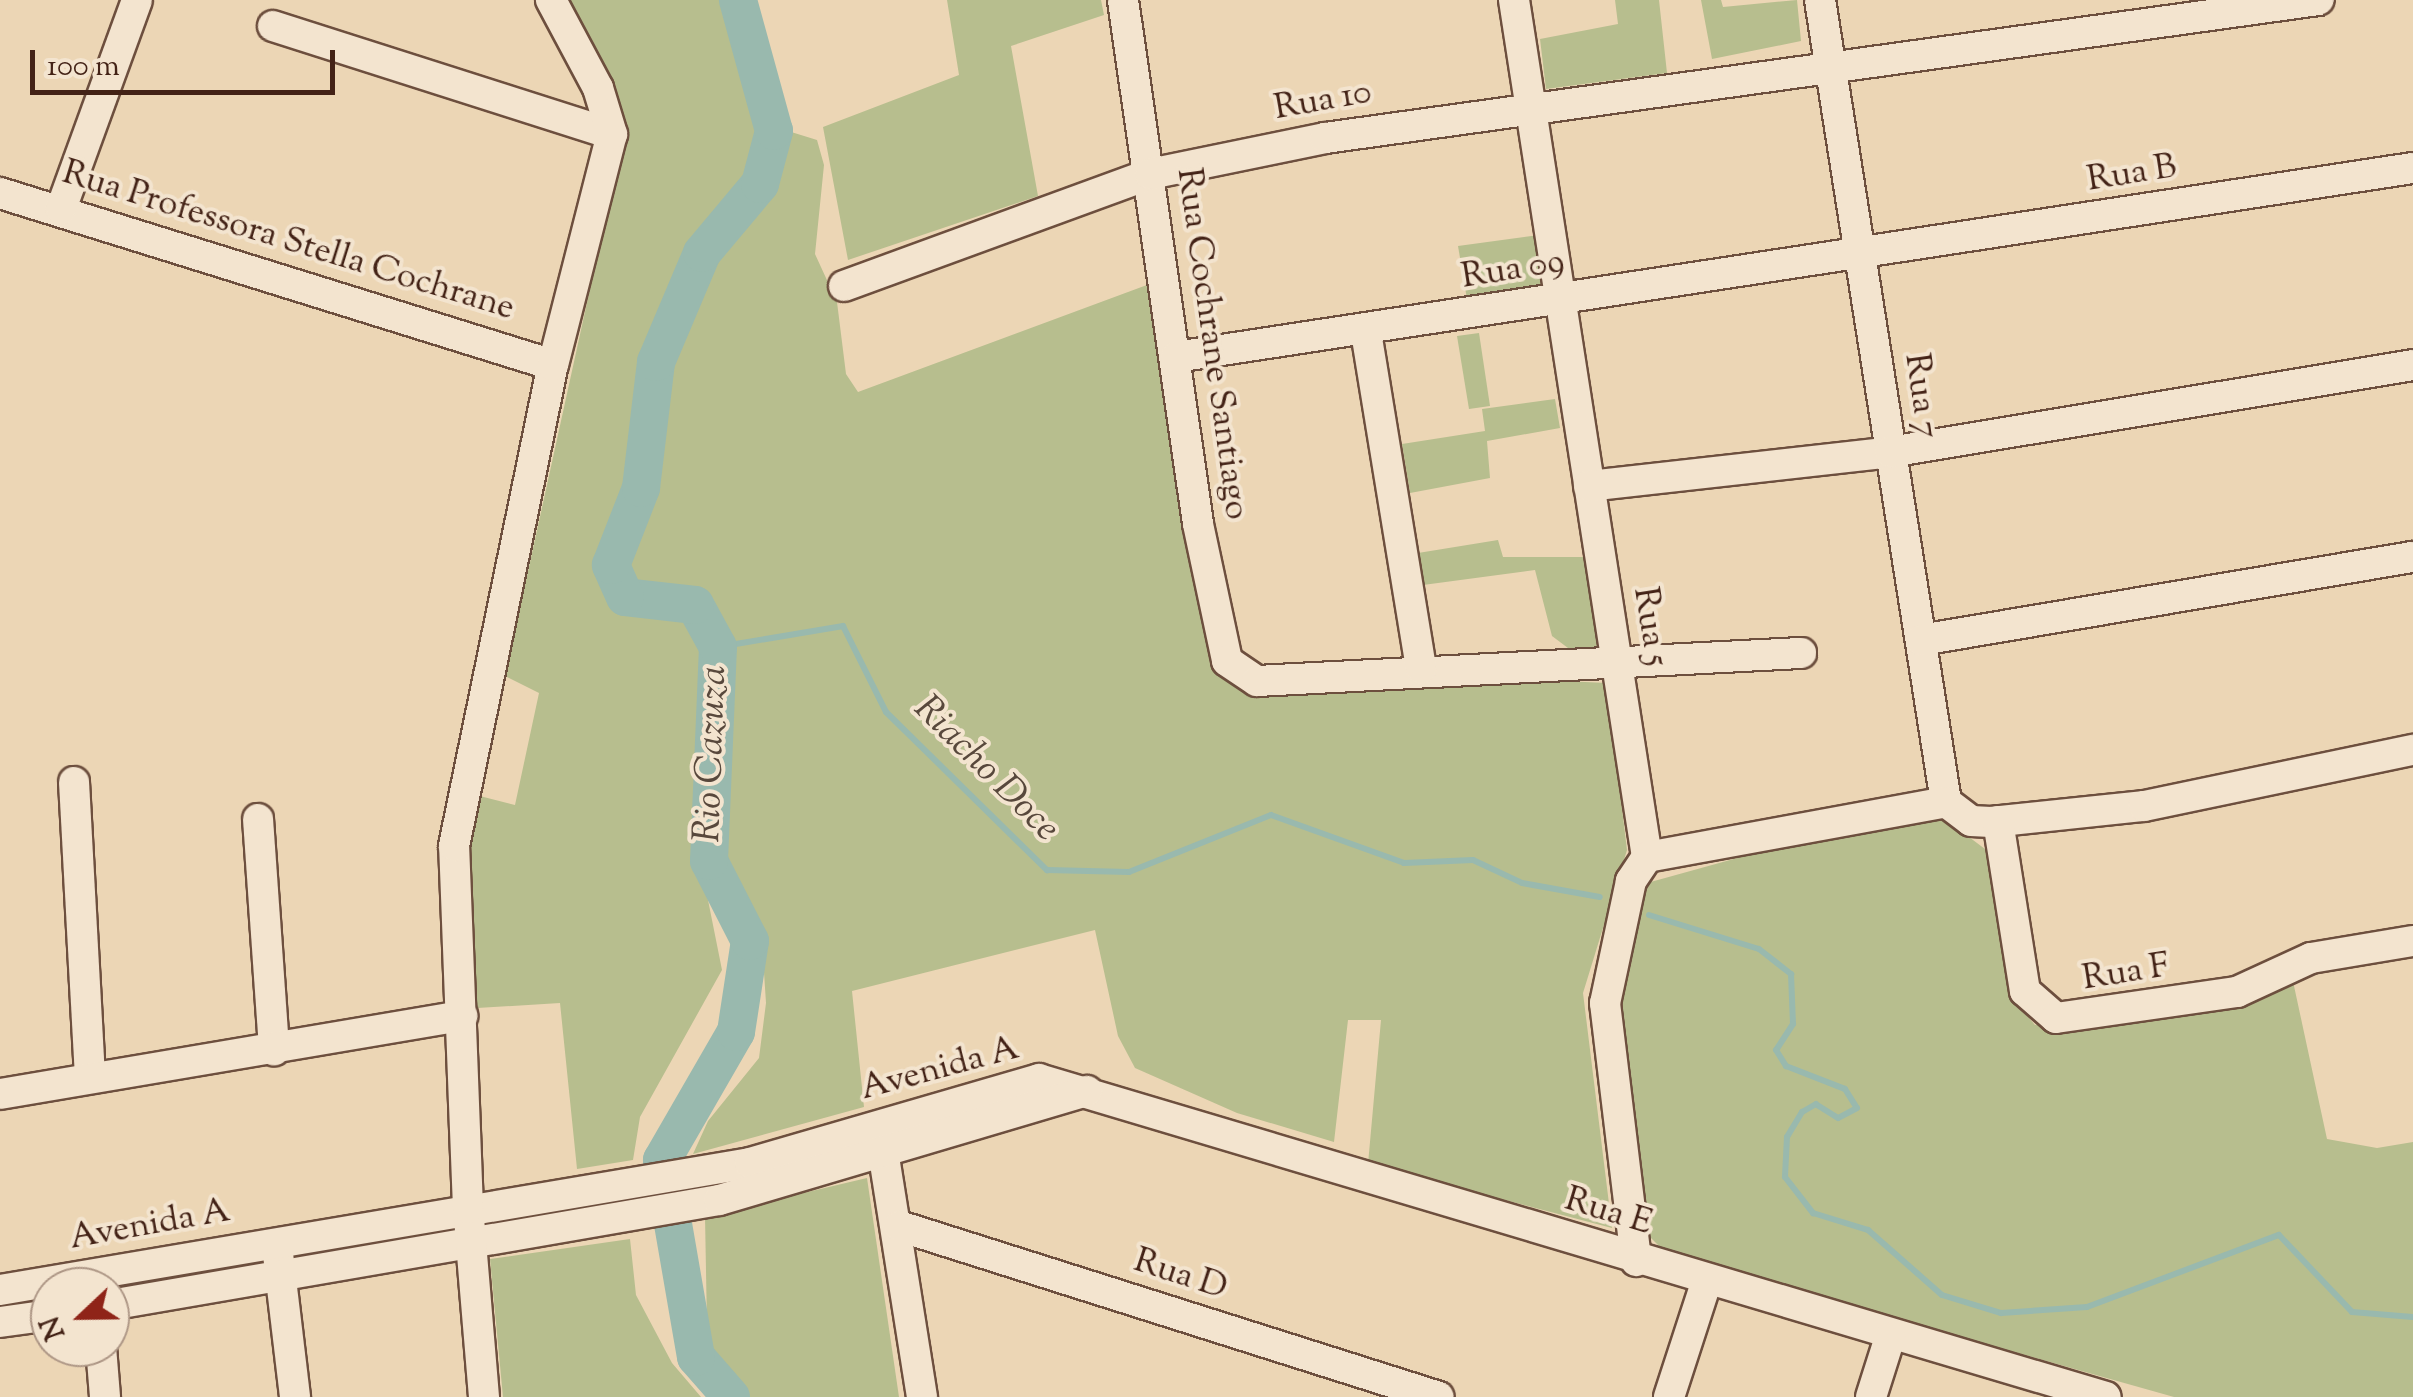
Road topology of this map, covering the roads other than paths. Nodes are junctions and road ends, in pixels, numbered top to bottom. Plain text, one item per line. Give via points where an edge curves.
1 (137, 0) edge
2 (551, 0) edge
3 (1123, 0) edge
4 (1514, 0) edge
5 (1820, 0) edge
6 (2318, 0) edge
7 (273, 26) dead end
8 (1832, 62) junction
9 (1532, 106) junction
10 (612, 134) junction
11 (2413, 168) edge
12 (1150, 174) junction
13 (0, 193) edge
14 (61, 209) junction
15 (1862, 255) junction
16 (844, 286) dead end
17 (1563, 301) junction
18 (1366, 332) junction
19 (1176, 356) junction
20 (2413, 364) edge
21 (552, 366) junction
22 (1890, 452) junction
23 (1589, 486) junction
24 (2413, 557) edge
25 (1921, 640) junction
26 (1801, 653) dead end
27 (1616, 662) junction
28 (1422, 670) junction
29 (2413, 750) edge
30 (74, 782) dead end
31 (1946, 802) junction
32 (258, 819) dead end
33 (1998, 822) junction
34 (1647, 857) junction
35 (2413, 941) edge
36 (462, 1016) junction
37 (274, 1050) junction
38 (90, 1078) junction
39 (1089, 1091) junction
40 (0, 1094) edge
41 (878, 1125) junction
42 (886, 1157) junction
43 (468, 1208) junction
44 (900, 1226) junction
45 (278, 1241) junction
46 (472, 1243) junction
47 (1636, 1261) junction
48 (280, 1272) junction
49 (130, 1273) edge
50 (1706, 1283) junction
51 (30, 1287) edge
52 (0, 1290) edge
53 (130, 1301) edge
54 (30, 1317) edge
55 (0, 1322) edge
56 (1890, 1338) junction
57 (103, 1367) edge
58 (2087, 1394) edge
59 (105, 1397) edge
60 (294, 1397) edge
61 (484, 1397) edge
62 (922, 1397) edge
63 (1438, 1397) edge
64 (1670, 1397) edge
65 (1871, 1397) edge

1 - 14 street
2 - 10 street via 598,88
3 - 12 street, Rua Cochrane Santiago
4 - 9 street, Rua 5
5 - 8 street, Rua 7
6 - 8 street, Rua 10
7 - 10 street
8 - 9 street, Rua 10
8 - 15 street, Rua 7
9 - 12 street, Rua 10
9 - 17 street, Rua 5
10 - 21 street
11 - 15 street, Rua B
12 - 16 street, Rua 10
12 - 19 street, Rua Cochrane Santiago
13 - 14 street, Rua Professora Stella Cochrane
14 - 21 street, Rua Professora Stella Cochrane
15 - 17 street, Rua 09
15 - 22 street, Rua 7
17 - 18 street, Rua 09
17 - 23 street, Rua 5
18 - 19 street, Rua 09
18 - 28 street
19 - 28 street, Rua Cochrane Santiago via 1227,662 1256,681
20 - 22 street
21 - 36 street via 454,846
22 - 23 street
22 - 25 street, Rua 7
23 - 27 street, Rua 5
24 - 25 street
25 - 31 street, Rua 7
26 - 27 street
27 - 28 street
27 - 34 street, Rua 5
29 - 33 street via 2144,806
30 - 38 street
31 - 33 street via 1971,820
31 - 34 street
32 - 37 street
33 - 35 street, Rua F via 2025,991 2056,1018 2237,992 2311,958
34 - 47 street via 1631,882 1605,1003
36 - 37 street
36 - 43 street
37 - 38 street
38 - 40 street
39 - 41 street, Avenida A via 1025,1080
39 - 42 street, Avenida A
39 - 47 street, Rua E
41 - 42 street
41 - 43 street, Avenida A via 711,1170
42 - 44 street
42 - 46 street, Avenida A via 719,1200
43 - 45 street, Avenida A
43 - 46 street
44 - 62 street
44 - 63 street, Rua D
45 - 48 street
45 - 49 street, Avenida A
46 - 48 street, Avenida A
46 - 61 street
47 - 50 street, Rua E
48 - 53 street, Avenida A
48 - 60 street
50 - 56 street, Rua E
50 - 64 street
51 - 52 street, Avenida A
54 - 55 street
56 - 58 street, Rua E
56 - 65 street
57 - 59 street

